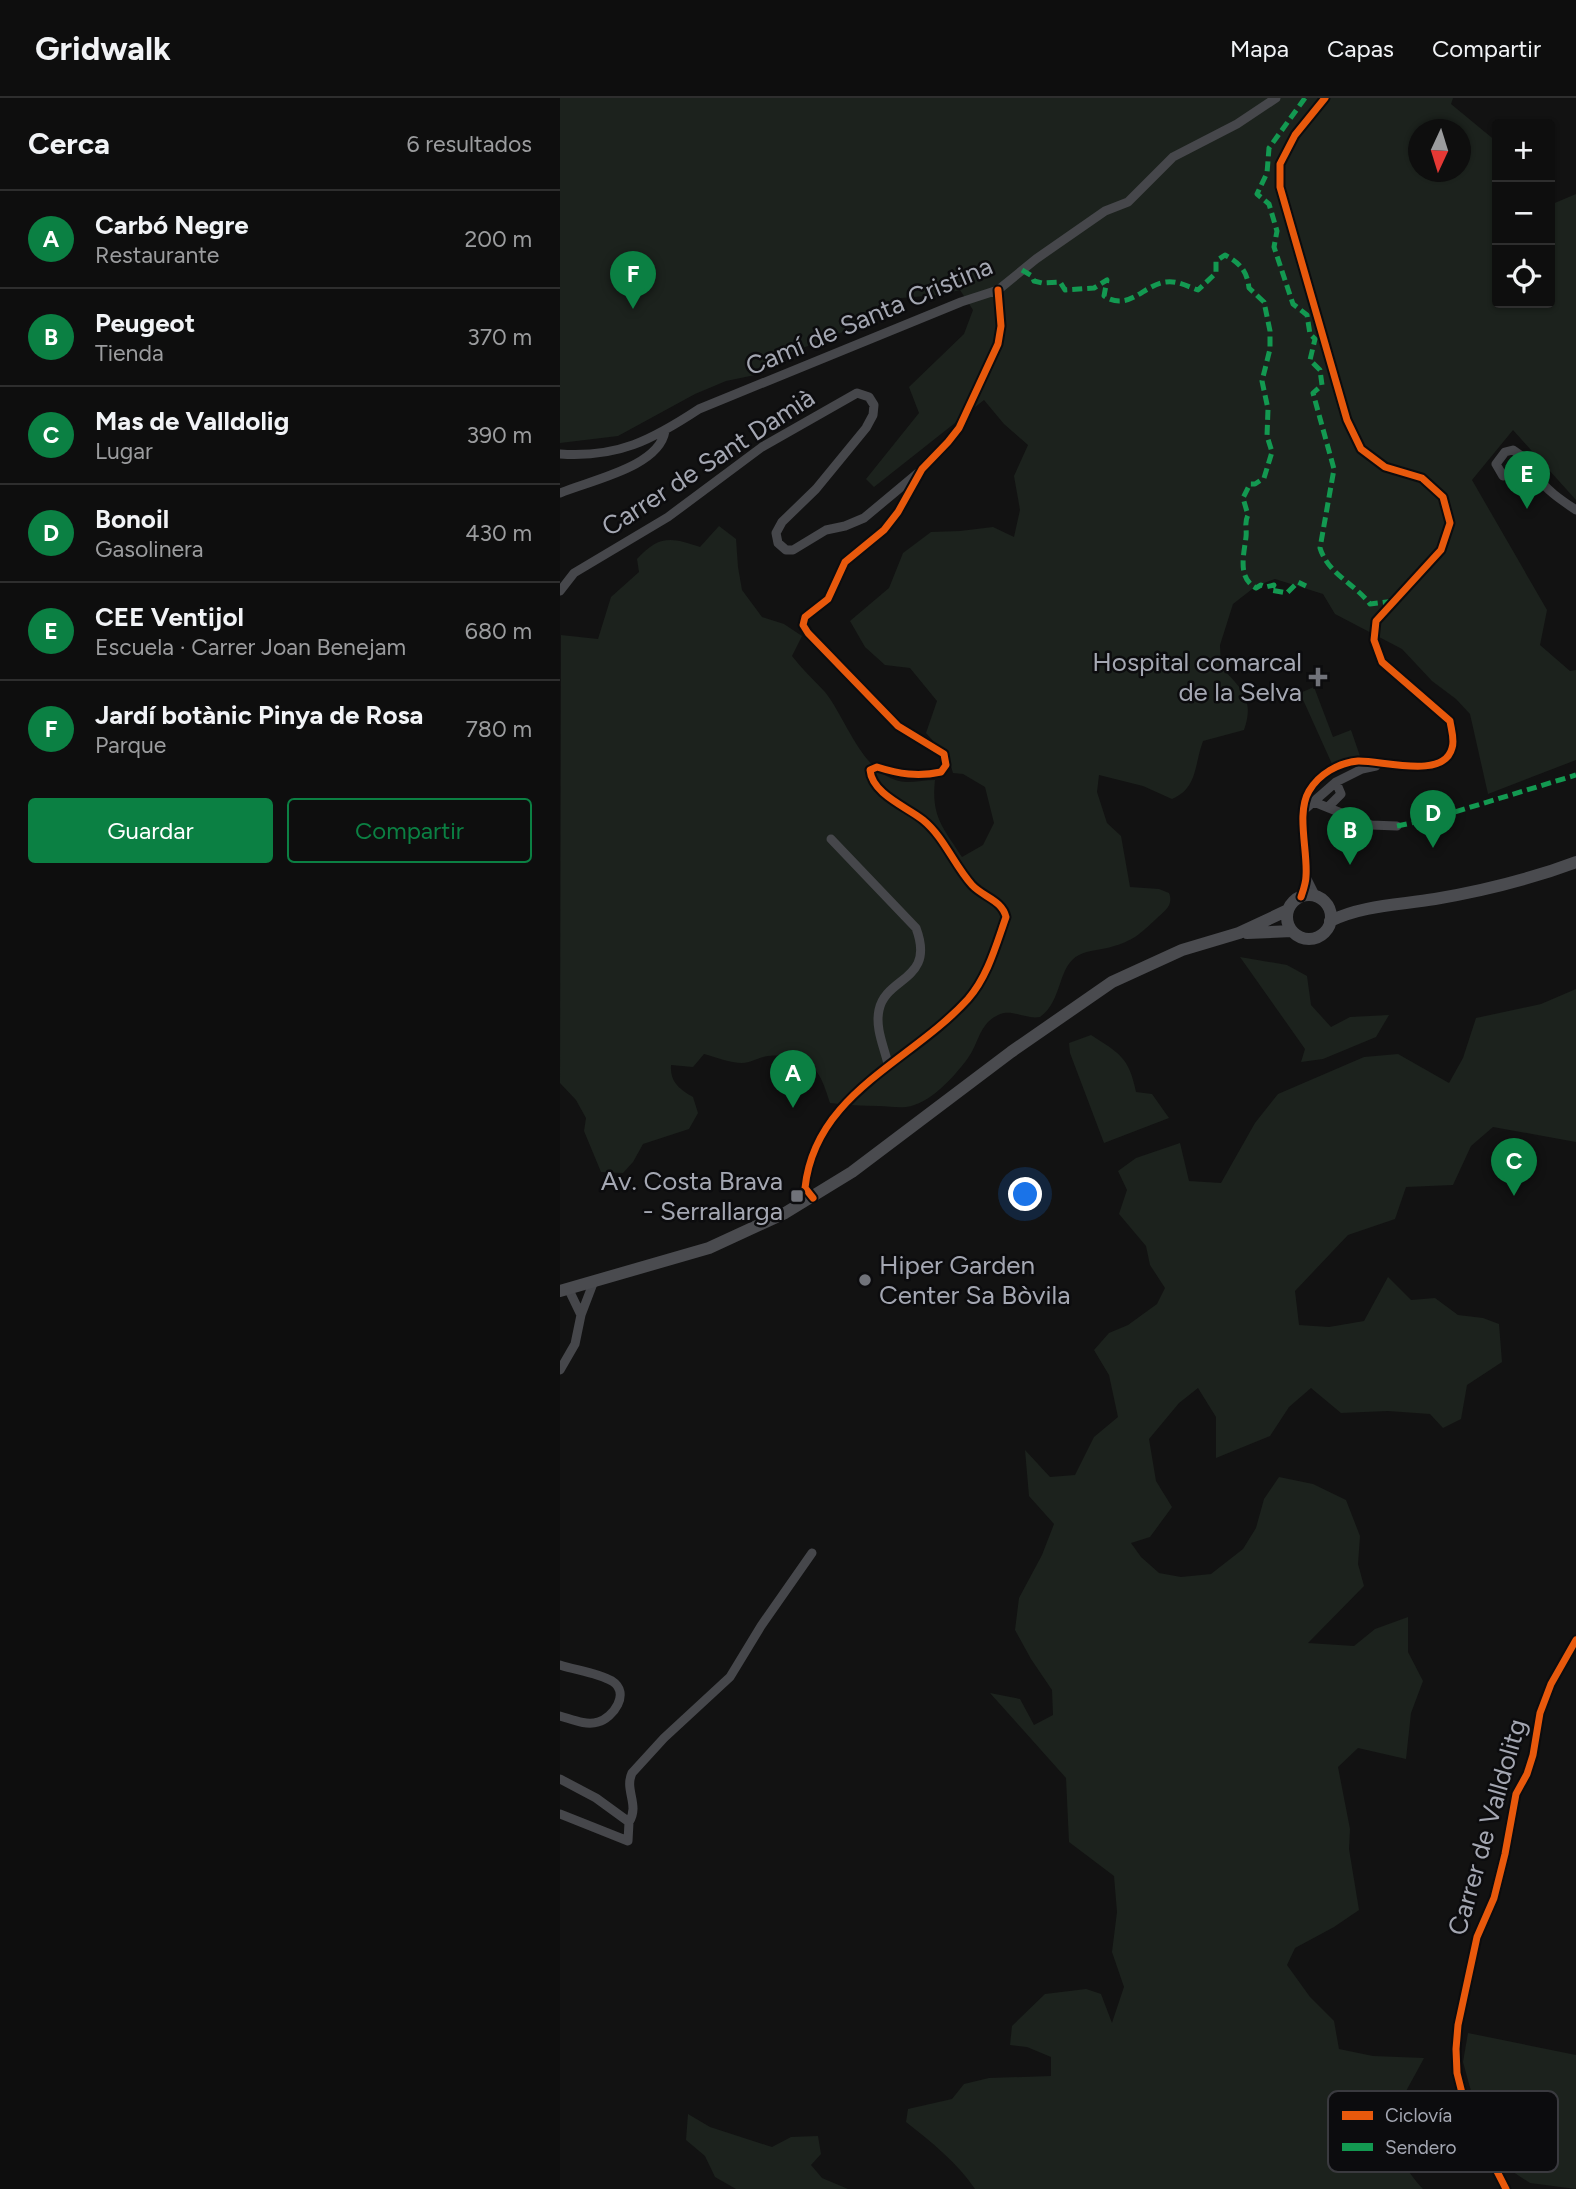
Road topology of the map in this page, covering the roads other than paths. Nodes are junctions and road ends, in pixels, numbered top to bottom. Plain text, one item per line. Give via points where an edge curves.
1 (1276, 98) edge
2 (1325, 98) edge
3 (998, 290) junction
4 (665, 431) junction
5 (560, 454) edge
6 (1523, 456) dead end
7 (922, 470) junction
8 (560, 493) edge
9 (1576, 510) edge
10 (560, 591) edge
11 (1382, 764) junction
12 (1336, 782) junction
13 (1310, 789) junction
14 (1314, 802) junction
15 (1328, 807) junction
16 (1304, 810) junction
17 (1396, 826) dead end
18 (831, 839) dead end
19 (1576, 862) edge
20 (1306, 877) junction
21 (1301, 897) junction
22 (1315, 897) junction
23 (1327, 905) junction
24 (1361, 909) junction
25 (1288, 910) junction
26 (1330, 921) junction
27 (1292, 931) junction
28 (1239, 933) junction
29 (888, 1064) junction
30 (813, 1198) junction
31 (594, 1281) junction
32 (564, 1289) edge
33 (581, 1315) junction
34 (560, 1370) edge
35 (812, 1553) dead end
36 (1576, 1640) edge
37 (560, 1665) edge
38 (560, 1716) edge
39 (560, 1780) edge
40 (560, 1814) edge
41 (629, 1822) junction
42 (1462, 2091) edge
43 (1497, 2172) edge
44 (1506, 2189) edge

1 - 3 street, Camí de Santa Cristina via 1173,157 1128,202 1105,211
2 - 11 street via 1295,135 1280,164 1280,187 1347,420 1361,449 1385,467 1422,478 1443,497 1450,523 1441,551 1376,621 1374,640 1382,662 1450,721 1452,748 1439,764
3 - 4 street, Camí de Santa Cristina via 699,409
3 - 7 street via 998,344 959,428
4 - 5 street, Camí de Santa Cristina via 605,454
4 - 8 street via 654,453 640,463
6 - 9 street via 1554,495
7 - 10 street, Carrer de Sant Damià via 864,518 827,530 793,550 778,543 776,533 782,522 816,489 873,415 869,397 857,393 762,447 668,517 575,573
7 - 29 street via 898,512 845,562 828,599 805,617 803,625 898,726 944,754 946,765 941,772 901,774 877,767 870,770 871,776 882,791 926,822 973,886 1005,911 982,981 938,1028
11 - 12 street
11 - 13 street via 1339,764
12 - 14 street
12 - 15 street via 1341,794
13 - 14 street
13 - 16 street
14 - 15 street
14 - 16 street
15 - 17 street via 1371,825
16 - 20 street
18 - 29 street via 916,928 921,942 922,957 879,1009 878,1026
19 - 24 main road via 1436,899
20 - 21 street
20 - 22 street
21 - 22 main road
21 - 25 main road
22 - 23 main road
23 - 24 main road
23 - 26 main road
24 - 26 main road
25 - 27 main road
25 - 28 main road
26 - 27 main road via 1325,932 1313,939
27 - 28 main road
28 - 30 main road via 1182,950 1112,982
29 - 30 street via 844,1104 819,1137 807,1166 805,1188
30 - 31 main road via 709,1248
31 - 32 main road
31 - 33 street
32 - 33 street
33 - 34 street via 575,1344
35 - 41 street via 730,1677 632,1773 634,1809
36 - 42 street, Carrer de Valldolitg via 1540,1713 1533,1755 1516,1794 1496,1890 1477,1937 1458,2025
37 - 38 street via 612,1681 620,1688 621,1698 611,1715 597,1723
39 - 41 street
40 - 41 street via 628,1841
43 - 44 street, Carrer de Valldolitg

